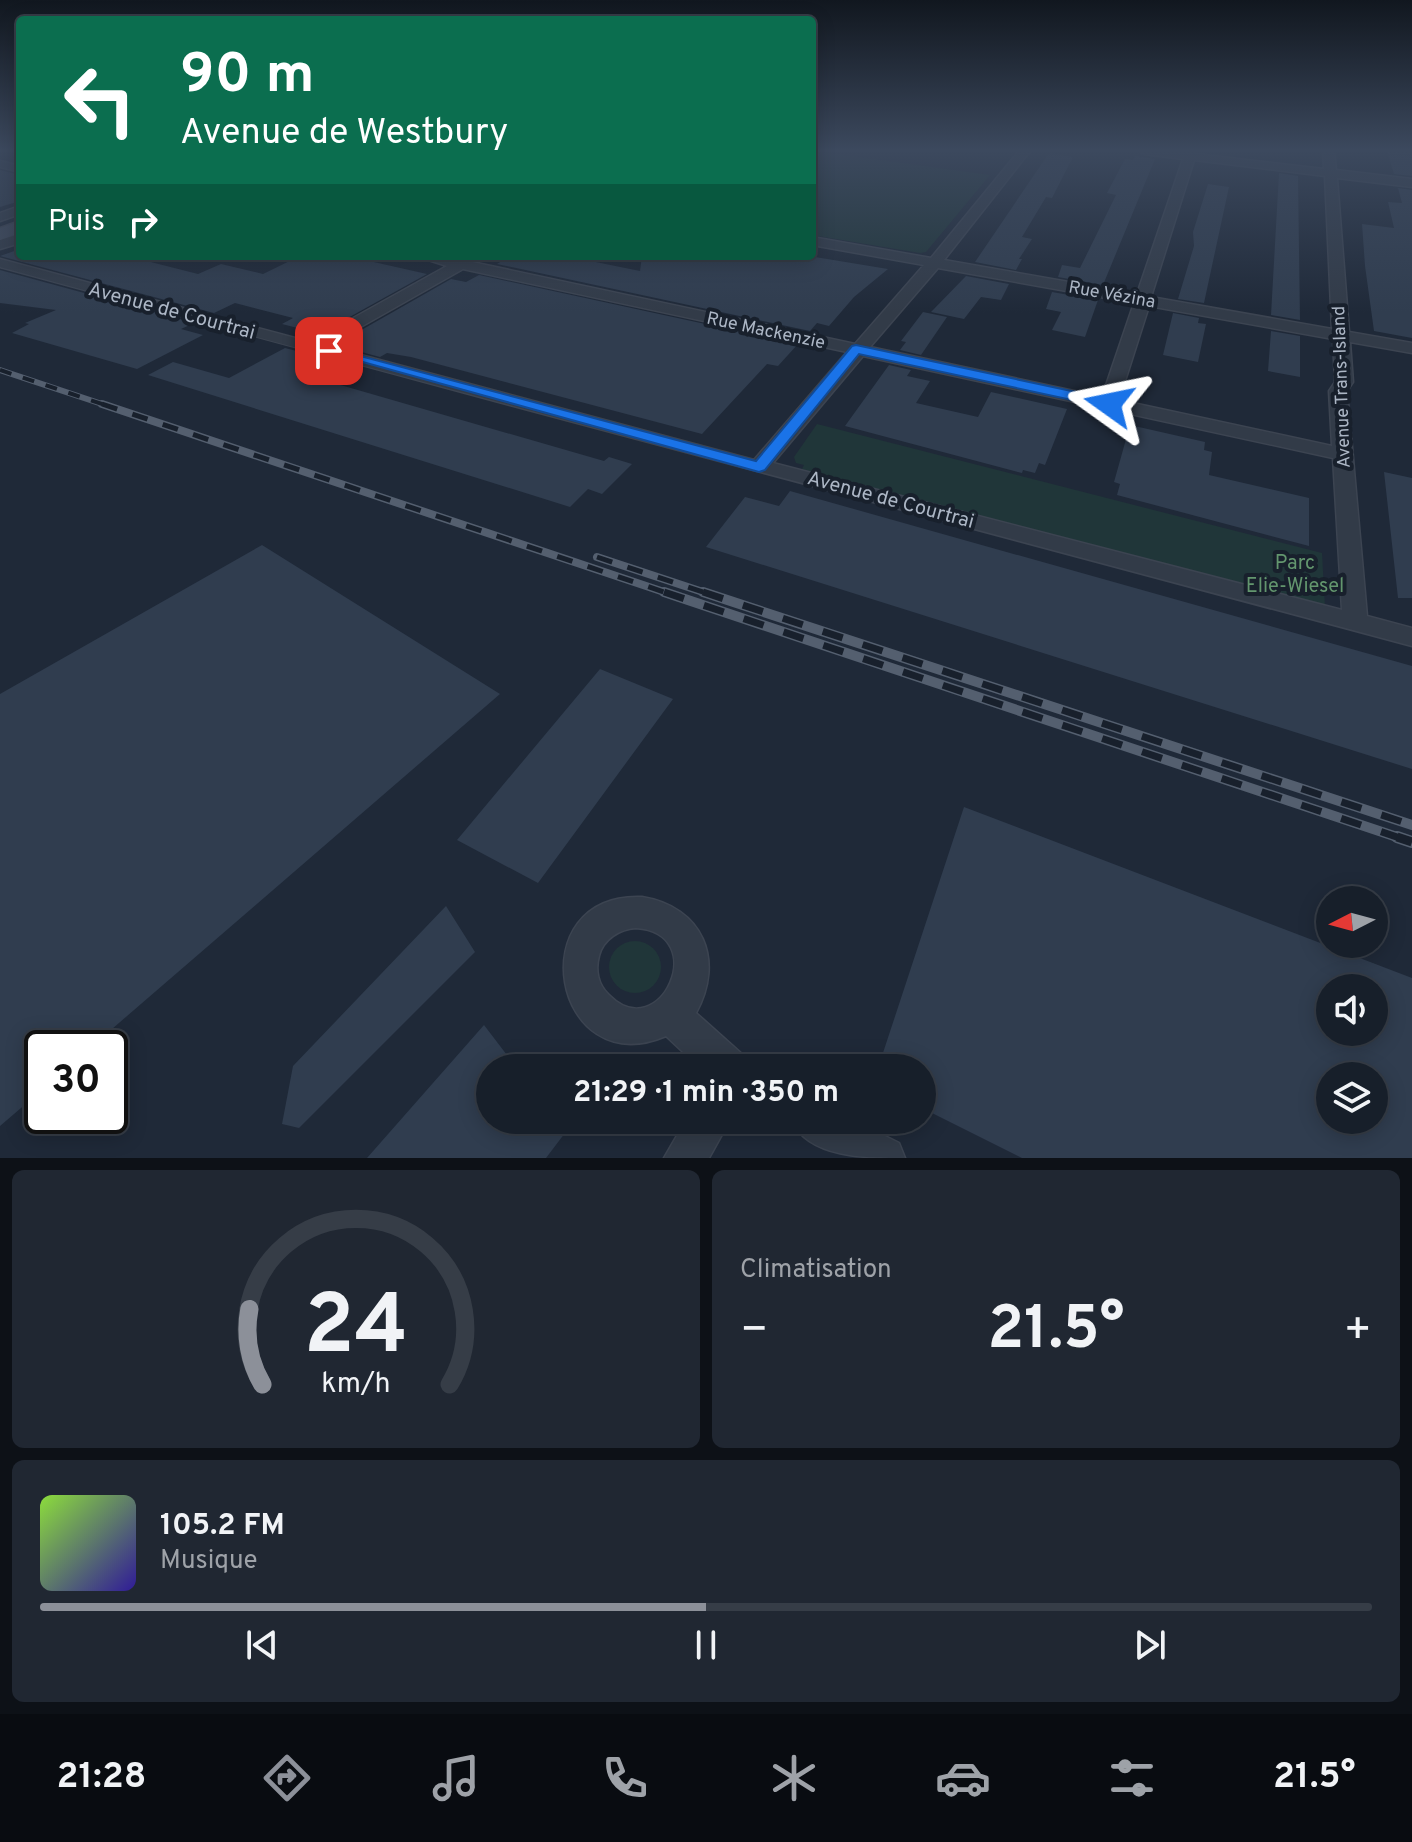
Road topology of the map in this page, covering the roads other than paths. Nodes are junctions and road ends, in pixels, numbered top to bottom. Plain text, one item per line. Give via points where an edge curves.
1 (982, 205) edge
2 (1173, 205) edge
3 (1331, 205) edge
4 (816, 242) edge
5 (468, 260) edge
6 (0, 263) edge
7 (936, 263) junction
8 (1142, 300) junction
9 (1341, 335) junction
10 (313, 347) junction
11 (1412, 348) edge
12 (856, 349) junction
13 (1109, 404) junction
14 (1343, 454) junction
15 (759, 467) junction
16 (1355, 622) junction
17 (1412, 637) edge
18 (669, 1013) dead end
19 (713, 1054) edge
20 (701, 1134) edge
21 (838, 1134) edge
22 (685, 1158) edge
23 (884, 1158) edge

1 - 7 street
2 - 8 street
3 - 9 street, Avenue Trans-Island
4 - 7 street, Rue Vézina
5 - 10 street
5 - 12 street, Rue Mackenzie
6 - 10 street, Avenue de Courtrai
7 - 8 street, Rue Vézina
7 - 12 street
8 - 9 street, Rue Vézina
8 - 13 street
9 - 11 street, Rue Vézina
9 - 14 street, Avenue Trans-Island via 1344,382 1338,396
10 - 15 street, Avenue de Courtrai
12 - 13 street, Rue Mackenzie
12 - 15 street
13 - 14 street, Rue Mackenzie
14 - 16 street, Avenue Trans-Island
15 - 16 street, Avenue de Courtrai
16 - 17 street, Avenue de Courtrai
18 - 19 street
20 - 22 street
21 - 23 street

